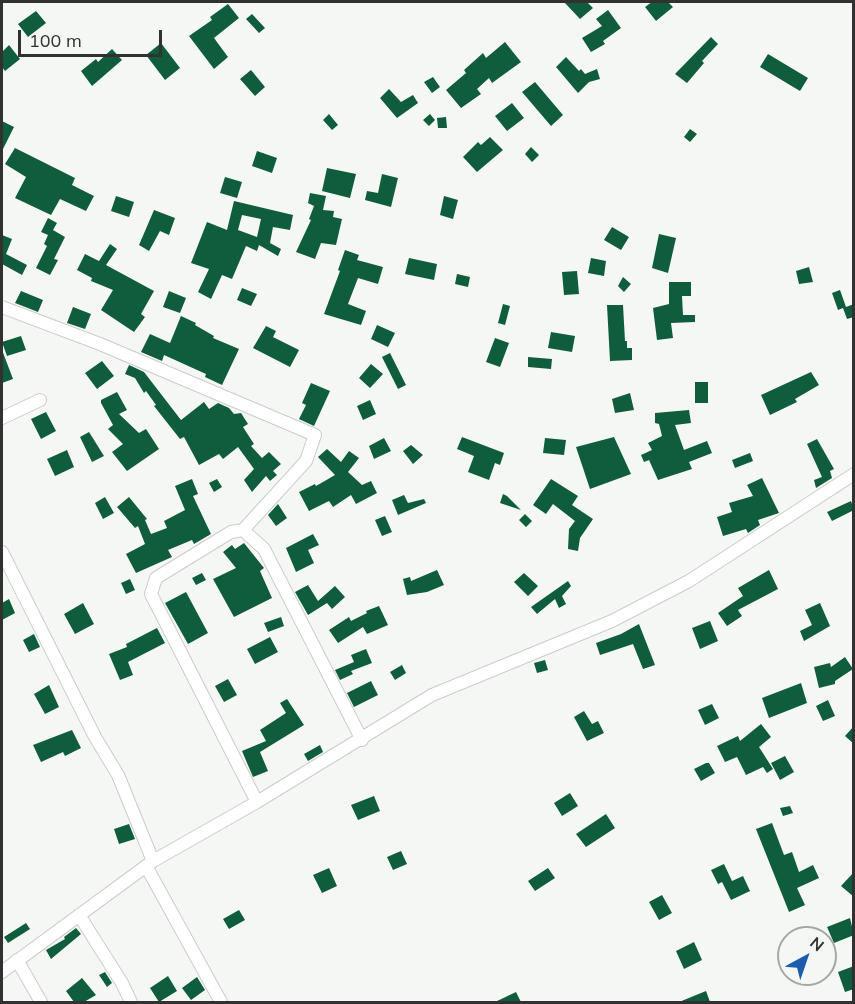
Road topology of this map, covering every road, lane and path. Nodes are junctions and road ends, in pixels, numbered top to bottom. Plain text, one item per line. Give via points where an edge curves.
1 (2, 307) edge
2 (40, 400) dead end
3 (2, 418) edge
4 (854, 474) edge
5 (243, 530) junction
6 (2, 552) edge
7 (362, 740) junction
8 (257, 802) junction
9 (149, 863) junction
10 (79, 915) junction
11 (17, 960) junction
12 (2, 972) edge
13 (40, 1002) edge
14 (131, 1002) edge
15 (221, 1002) edge

1 - 5 street via 315,435 306,460
2 - 3 street
4 - 7 street via 689,581 612,621 432,695
5 - 7 street via 264,549
5 - 8 street via 231,532 156,578 150,594
6 - 9 street via 118,775
7 - 8 street
8 - 9 street
9 - 10 street
9 - 15 street
10 - 11 street
10 - 14 street
11 - 12 street
11 - 13 street

